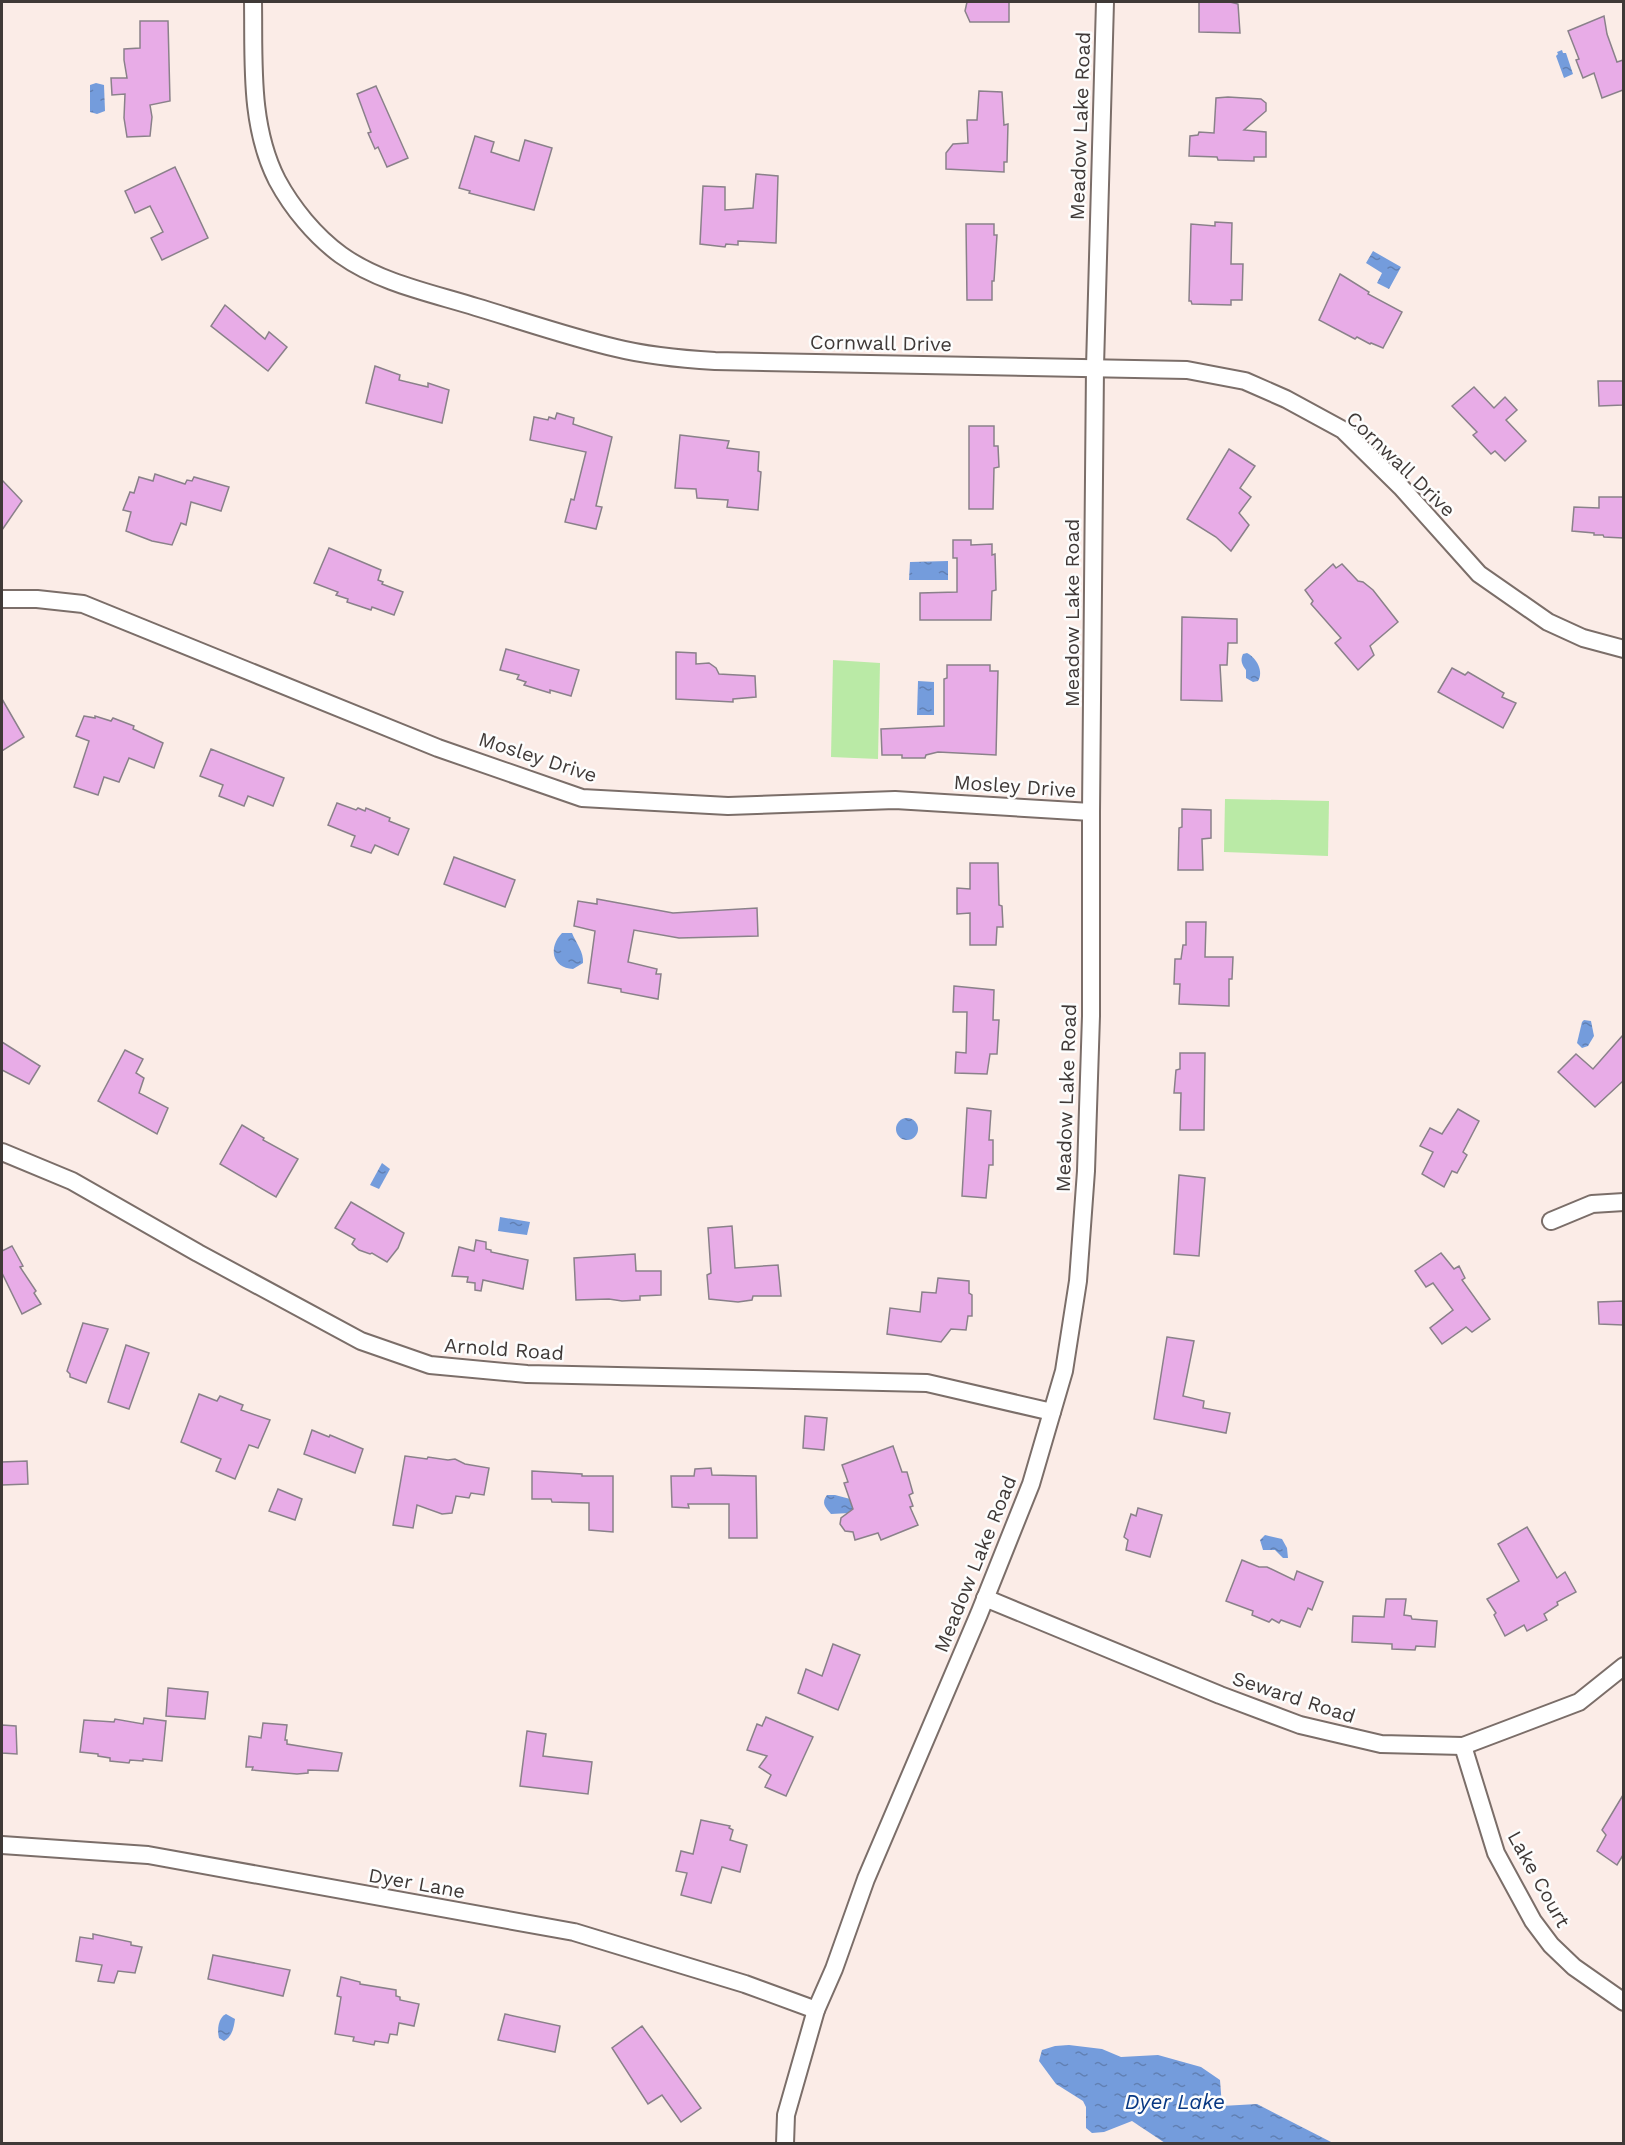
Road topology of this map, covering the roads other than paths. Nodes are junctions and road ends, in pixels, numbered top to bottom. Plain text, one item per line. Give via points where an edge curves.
1 (253, 2) edge
2 (1104, 2) edge
3 (1095, 368) junction
4 (2, 598) edge
5 (1623, 649) edge
6 (1091, 812) junction
7 (2, 1152) edge
8 (1623, 1202) edge
9 (1551, 1221) dead end
10 (1052, 1412) junction
11 (986, 1598) junction
12 (1623, 1666) edge
13 (1463, 1746) junction
14 (2, 1845) edge
15 (1623, 2002) edge
16 (816, 2010) junction
17 (785, 2144) edge

1 - 3 street, Cornwall Drive via 255,98 266,156 276,178 289,202 326,241 348,259 385,278 617,349 666,357
2 - 3 street, Meadow Lake Road
3 - 5 street, Cornwall Drive via 1188,370 1245,381 1287,399 1343,430 1401,487 1479,574 1548,622 1583,638
3 - 6 street, Meadow Lake Road
4 - 6 street, Mosley Drive via 83,604 438,748 582,798 728,806 895,800
6 - 10 street, Meadow Lake Road via 1092,1016 1086,1171 1078,1281 1065,1371
7 - 10 street, Arnold Road via 72,1181 361,1341 430,1365 527,1374 927,1383
8 - 9 street via 1592,1204
10 - 11 street, Meadow Lake Road via 1031,1484
11 - 13 street, Seward Road via 1300,1725 1381,1744
11 - 16 street, Meadow Lake Road via 866,1879
12 - 13 street, Seward Road via 1579,1702
13 - 15 street, Lake Court via 1496,1853 1533,1921 1574,1967
14 - 16 street, Dyer Lane via 148,1855 574,1932
16 - 17 street, Meadow Lake Road via 786,2115

